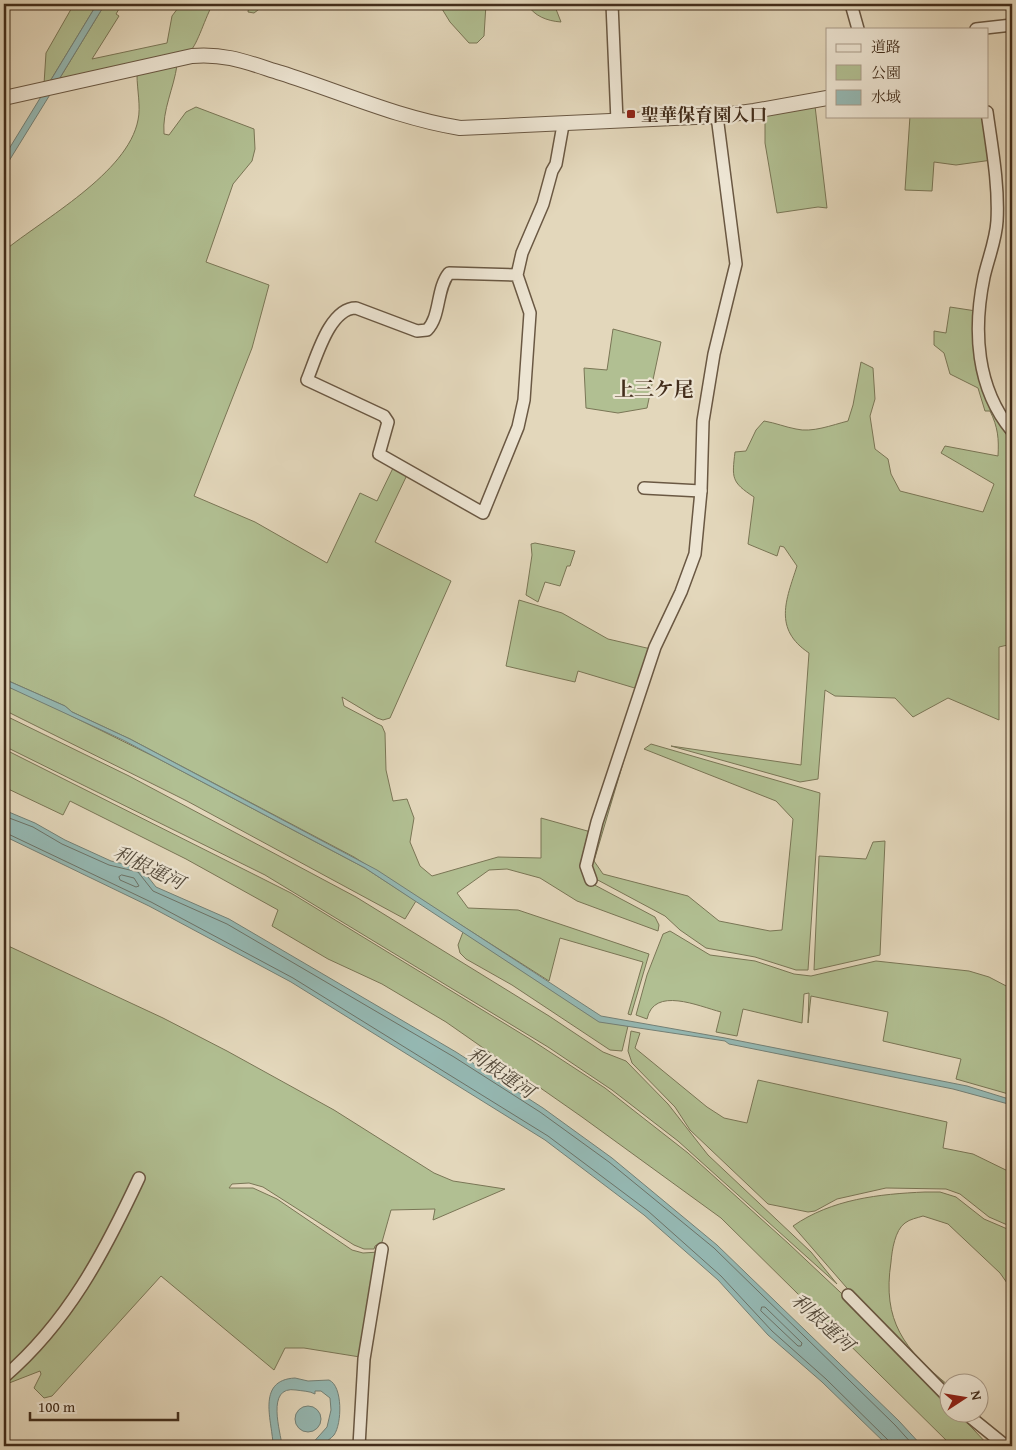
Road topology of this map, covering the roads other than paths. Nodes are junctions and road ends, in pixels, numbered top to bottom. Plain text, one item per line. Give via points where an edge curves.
1 (612, 4) edge
2 (852, 4) edge
3 (1012, 25) edge
4 (858, 28) edge
5 (986, 28) edge
6 (4, 98) edge
7 (826, 98) edge
8 (717, 116) junction
9 (988, 118) edge
10 (617, 121) junction
11 (563, 125) junction
12 (517, 275) junction
13 (1012, 432) edge
14 (644, 488) dead end
15 (701, 491) junction
16 (591, 880) dead end
17 (139, 1178) dead end
18 (382, 1249) dead end
19 (848, 1295) dead end
20 (4, 1377) edge
21 (938, 1386) edge
22 (976, 1422) edge
23 (359, 1446) edge
24 (1006, 1446) edge

1 - 10 street
2 - 4 street
3 - 5 street
6 - 11 street via 192,56 214,54 445,126
7 - 8 street
8 - 10 street
8 - 15 street via 736,264 714,354 703,421
9 - 13 street via 997,187 997,223 979,306 978,336 980,361 990,392 997,410
10 - 11 street
11 - 12 street via 556,164 522,253
12 - 12 street via 449,273 443,280 433,322 427,330 417,331 356,308 347,309 330,326 307,380 384,416 388,422 379,454 483,513 518,427 524,400 530,313
14 - 15 street
15 - 16 street via 695,554 655,647 597,822 586,866
17 - 20 street via 106,1248 83,1286 45,1335
18 - 23 street via 364,1358
19 - 21 street
22 - 24 street

